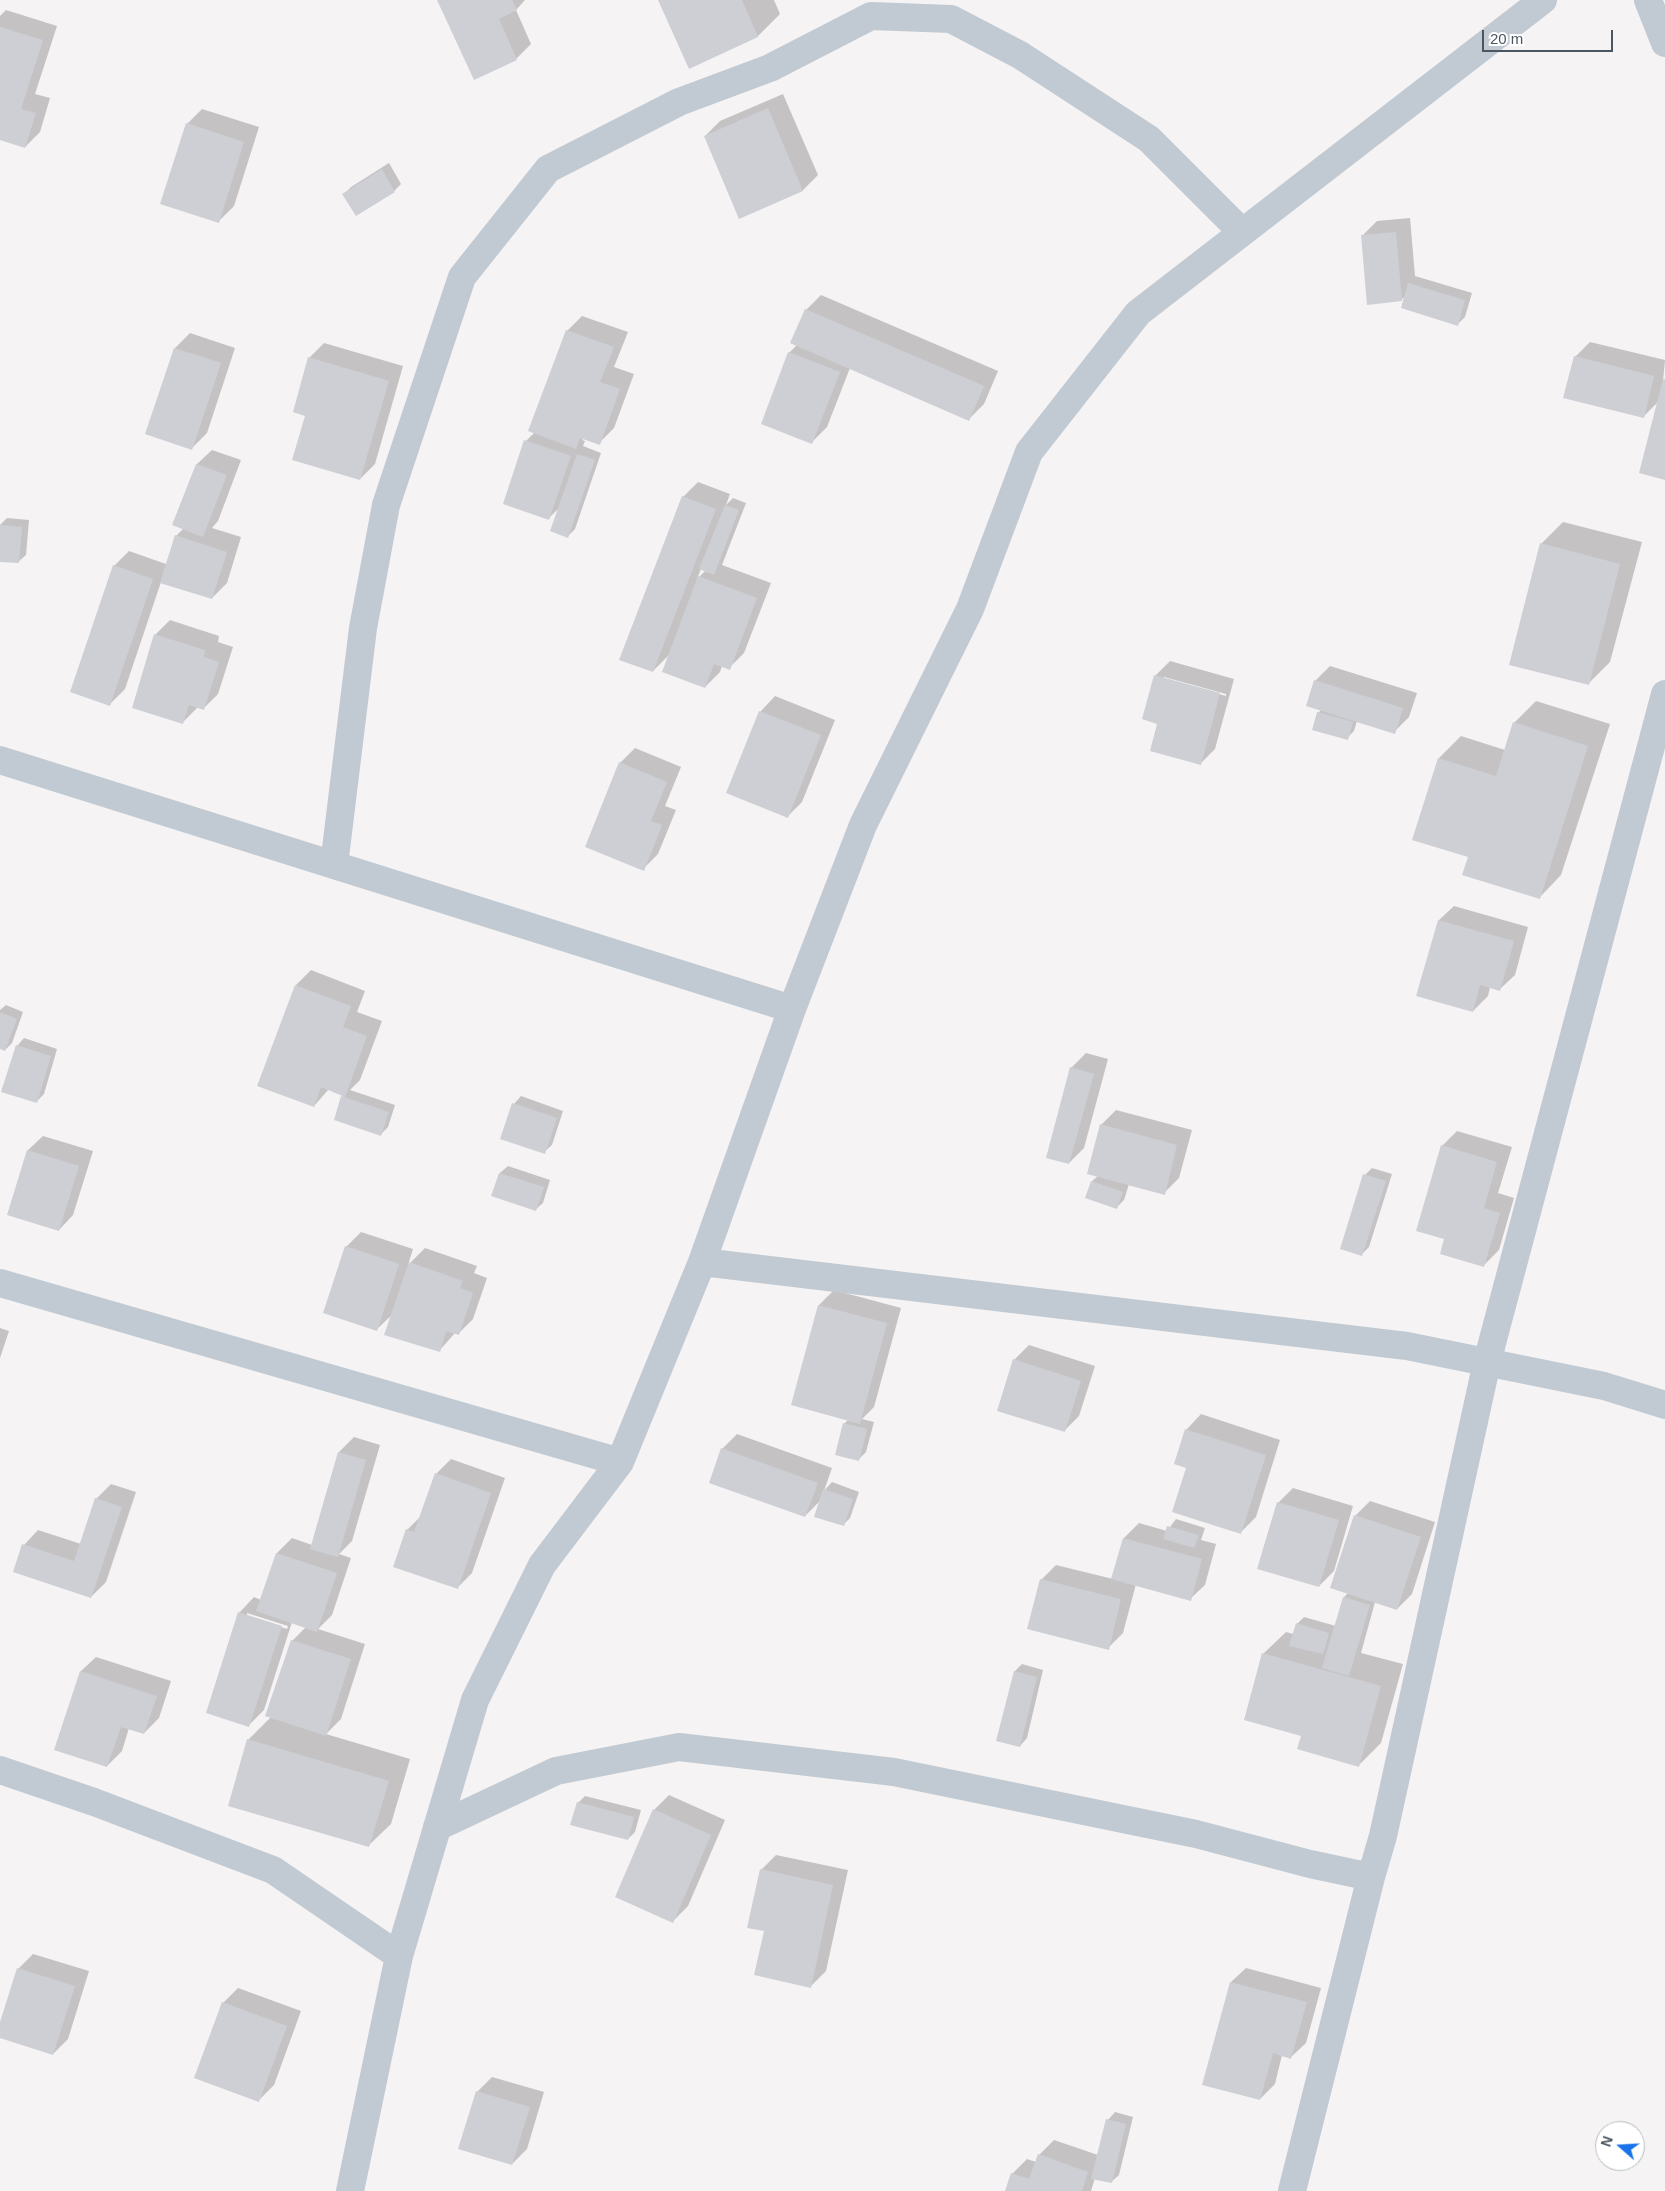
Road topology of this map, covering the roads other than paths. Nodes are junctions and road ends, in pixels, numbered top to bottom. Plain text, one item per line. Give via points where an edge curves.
1 (1543, 0) edge
2 (1648, 0) edge
3 (1665, 43) edge
4 (1242, 232) junction
5 (1665, 694) edge
6 (0, 760) edge
7 (334, 865) junction
8 (792, 1009) junction
9 (702, 1262) junction
10 (0, 1284) edge
11 (1487, 1362) junction
12 (1665, 1406) edge
13 (620, 1462) junction
14 (0, 1770) edge
15 (437, 1827) junction
16 (1371, 1877) junction
17 (399, 1956) junction
18 (350, 2191) edge
19 (1292, 2191) edge

1 - 4 street
2 - 3 street
4 - 7 street via 1149,139 1020,56 951,20 871,16 770,68 679,102 548,169 462,277 386,505 363,628
4 - 8 street via 1138,313 1029,452 970,609 864,825
5 - 11 street
6 - 7 street
7 - 8 street
8 - 9 street
9 - 11 street via 1407,1346
9 - 13 street
10 - 13 street
11 - 12 street via 1604,1386
11 - 16 street via 1383,1836
13 - 15 street via 542,1565 475,1700
14 - 17 street via 274,1870
15 - 16 street via 556,1771 679,1747 894,1772 1196,1834
15 - 17 street
16 - 19 street
17 - 18 street

